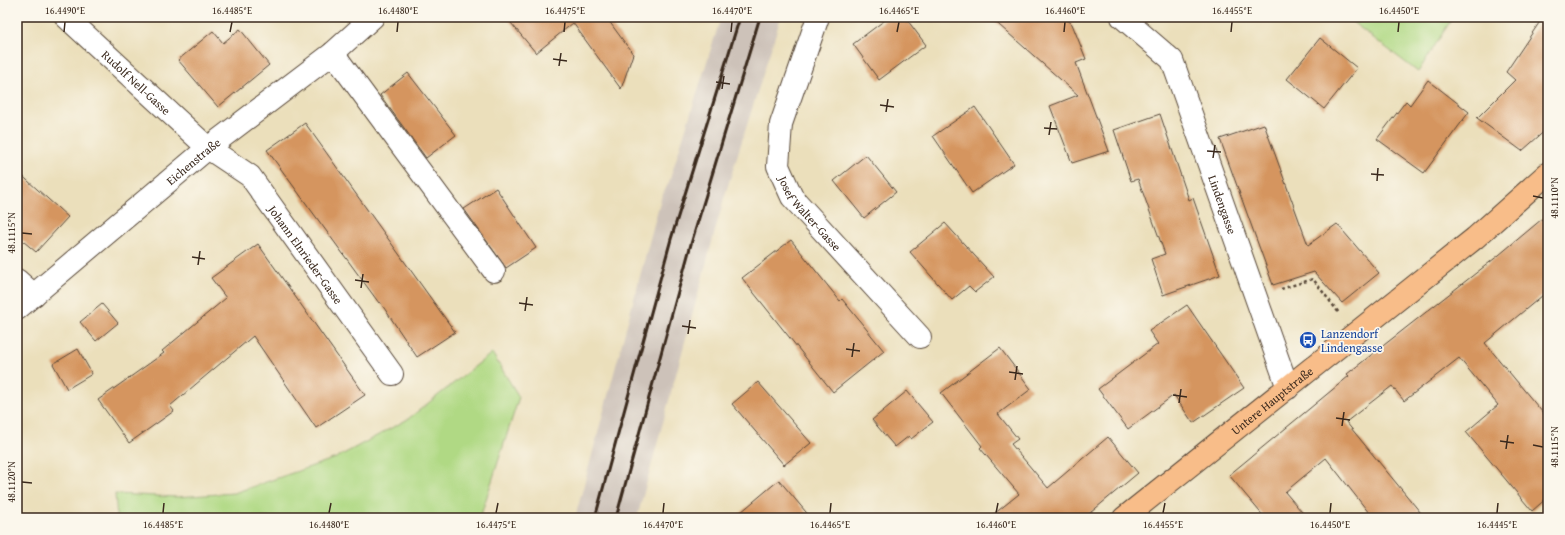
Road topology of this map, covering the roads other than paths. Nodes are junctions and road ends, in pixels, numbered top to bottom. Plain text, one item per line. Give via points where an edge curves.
1 (66, 17) edge
2 (373, 17) edge
3 (818, 17) edge
4 (1122, 17) edge
5 (333, 53) junction
6 (208, 148) junction
7 (1548, 173) edge
8 (494, 271) dead end
9 (17, 280) edge
10 (34, 295) junction
11 (17, 309) edge
12 (920, 337) dead end
13 (392, 374) dead end
14 (1288, 388) junction
15 (1124, 518) edge

1 - 6 street, Rudolf Nell-Gasse
2 - 5 street, Eichenstraße
3 - 12 street, Josef Walter-Gasse via 781,124 778,166 792,197
4 - 14 street, Lindengasse via 1172,60
5 - 6 street, Eichenstraße
5 - 8 street
6 - 10 street, Eichenstraße
6 - 13 street, Johann Elnrieder-Gasse via 250,176
7 - 14 main road, Untere Hauptstraße via 1475,238
9 - 10 street
10 - 11 street, Eichenstraße
14 - 15 main road, Untere Hauptstraße

